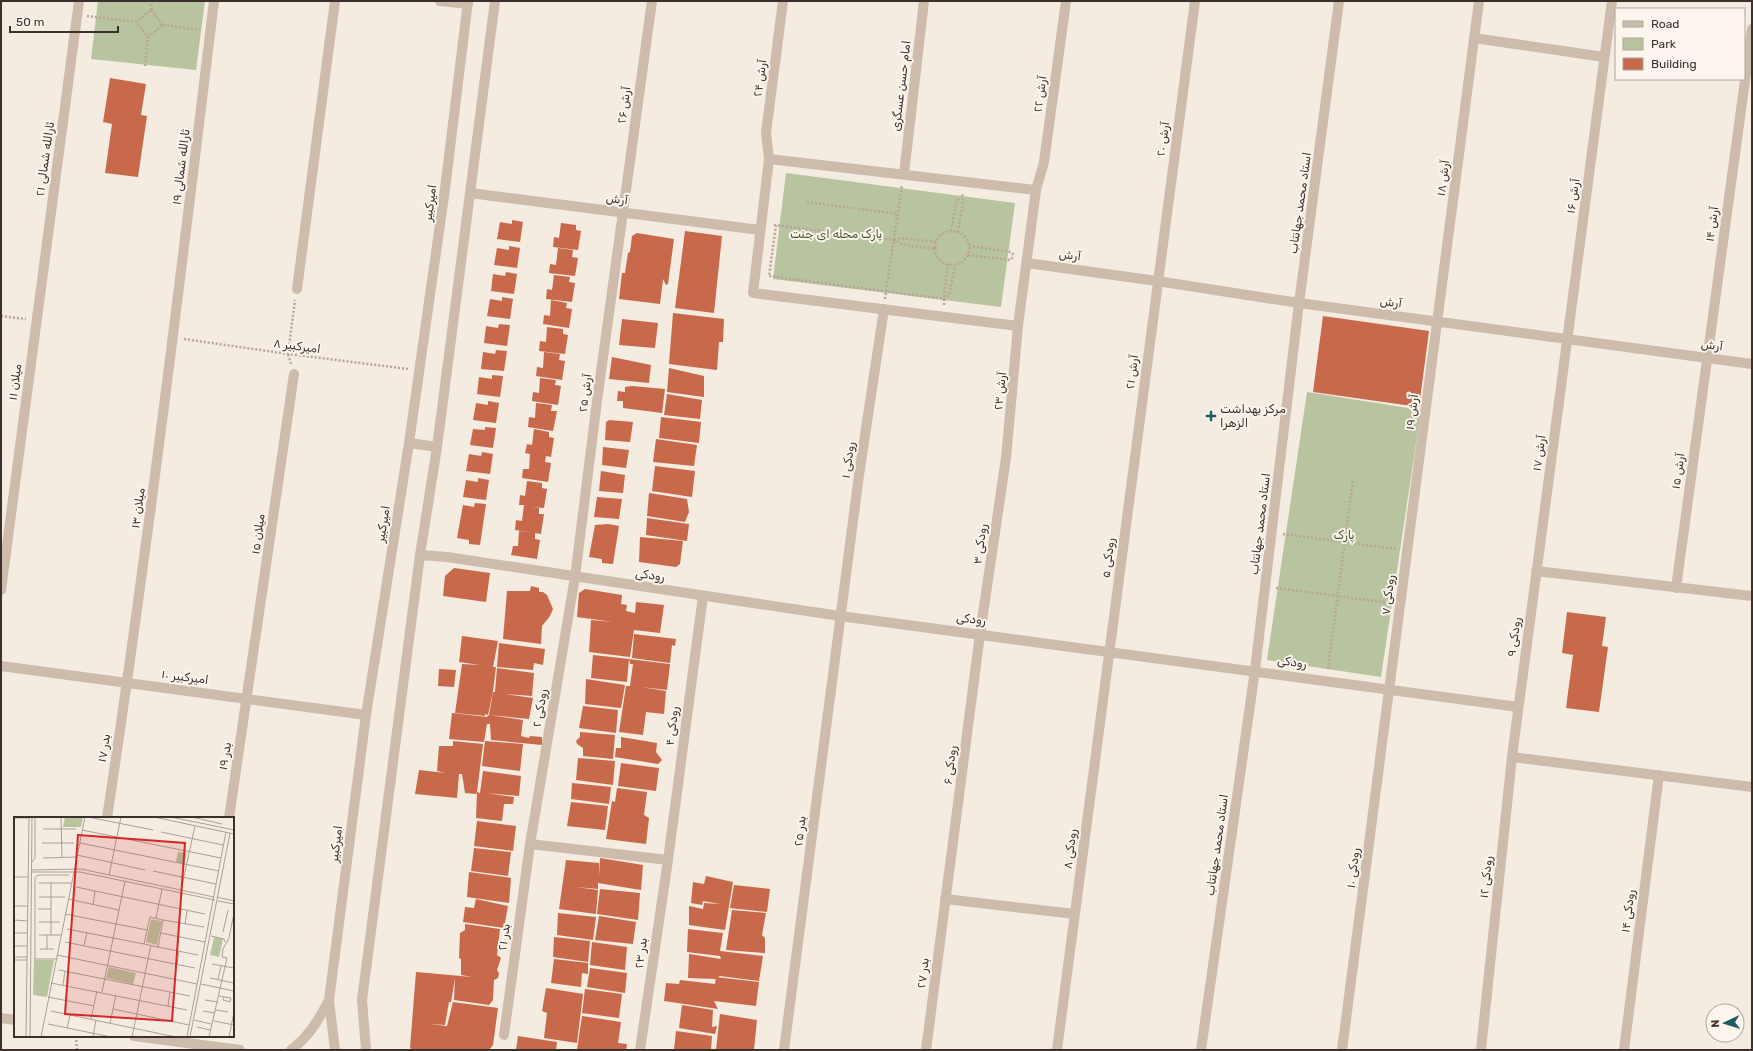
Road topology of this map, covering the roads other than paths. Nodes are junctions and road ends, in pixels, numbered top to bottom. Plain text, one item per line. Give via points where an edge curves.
1 (79, 1) edge
2 (214, 1) edge
3 (336, 1) edge
4 (440, 1) edge
5 (495, 1) edge
6 (652, 1) edge
7 (783, 1) edge
8 (924, 1) edge
9 (1066, 1) edge
10 (1195, 1) edge
11 (1339, 1) edge
12 (1479, 1) edge
13 (1612, 1) edge
14 (468, 3) edge
15 (1752, 29) edge
16 (1474, 38) junction
17 (1604, 56) junction
18 (1745, 80) edge
19 (1745, 80) edge
20 (768, 159) junction
21 (904, 174) junction
22 (1036, 190) junction
23 (470, 193) junction
24 (622, 213) junction
25 (760, 226) junction
26 (1027, 262) junction
27 (1157, 281) junction
28 (297, 289) road end
29 (1299, 303) junction
30 (884, 309) junction
31 (37, 321) joint
32 (1437, 322) junction
33 (1018, 326) junction
34 (174, 337) joint
35 (1567, 339) junction
36 (1707, 358) junction
37 (1752, 364) edge
38 (294, 374) road end
39 (409, 443) junction
40 (437, 447) junction
41 (1006, 458) joint
42 (1133, 468) joint
43 (1413, 505) joint
44 (420, 555) junction
45 (1536, 571) junction
46 (575, 577) junction
47 (1676, 588) junction
48 (1, 590) edge
49 (702, 596) junction
50 (1752, 596) edge
51 (840, 616) junction
52 (980, 634) junction
53 (1109, 651) junction
54 (1, 666) edge
55 (1255, 670) junction
56 (127, 683) junction
57 (1389, 689) junction
58 (247, 698) junction
59 (1518, 707) junction
60 (366, 715) junction
61 (1512, 757) junction
62 (1659, 775) junction
63 (1752, 787) edge
64 (107, 817) edge
65 (229, 817) edge
66 (530, 844) junction
67 (668, 860) junction
68 (945, 899) junction
69 (1075, 914) junction
70 (329, 1000) junction
71 (1, 1018) edge
72 (14, 1020) edge
73 (504, 1035) dead end
74 (150, 1037) edge
75 (196, 1040) edge
76 (219, 1049) edge
77 (240, 1050) edge
78 (291, 1050) edge
79 (335, 1050) edge
80 (366, 1050) edge
81 (640, 1050) edge
82 (784, 1050) edge
83 (926, 1050) edge
84 (1057, 1050) edge
85 (1201, 1050) edge
86 (1342, 1050) edge
87 (1481, 1050) edge
88 (1624, 1050) edge

1 - 31 street, ثارالله شمالی ۲۱
2 - 34 street, ثارالله شمالی ۱۹
3 - 28 street
4 - 14 street
5 - 23 street
6 - 24 street, آرش ۲۶
7 - 20 street, آرش ۲۴ via 766,133
8 - 21 street, امام حسن عسگری
9 - 22 street, آرش ۲۲ via 1044,162
10 - 27 street, آرش ۲۰
11 - 29 street, استاد محمد جهانتاب
12 - 16 street, آرش ۱۸
13 - 17 street, آرش ۱۶
14 - 39 street, امیرکبیر
15 - 18 street, آرش ۱۴
16 - 17 street
16 - 32 street, آرش ۱۸
17 - 35 street, آرش ۱۶
19 - 36 street, آرش ۱۴
20 - 21 street
20 - 25 street, آرش ۲۴
21 - 22 street
22 - 26 street, آرش ۲۲
23 - 24 street, آرش
23 - 40 street
24 - 25 street, آرش
24 - 46 street, آرش ۲۵
25 - 30 street, آرش ۲۴ via 753,292
26 - 27 street, آرش
26 - 33 street, آرش ۲۳
27 - 29 street, آرش
27 - 42 street, آرش ۲۱
29 - 32 street, آرش
29 - 55 street, استاد محمد جهانتاب
30 - 33 street
30 - 51 street, رودکی ۱
31 - 48 street, میلان ۱۱
32 - 35 street, آرش
32 - 43 street, آرش ۱۹
33 - 41 street, آرش ۲۳
34 - 56 street, میلان ۱۳
35 - 36 street, آرش
35 - 45 street, آرش ۱۷
36 - 37 street, آرش
36 - 47 street, آرش ۱۵
38 - 58 street, میلان ۱۵
39 - 40 street
39 - 60 street, امیرکبیر
40 - 44 street
41 - 52 street, رودکی ۳
42 - 53 street, رودکی ۵
43 - 57 street, رودکی ۷
44 - 46 street, رودکی
44 - 80 street via 362,1000
45 - 47 street
45 - 59 street, رودکی ۹
46 - 49 street, رودکی
46 - 66 street, رودکی ۲
47 - 50 street
49 - 51 street, رودکی
49 - 67 street, رودکی ۴
51 - 52 street, رودکی
51 - 82 street, بدر ۲۵
52 - 53 street, رودکی
52 - 68 street, رودکی ۶
53 - 55 street, رودکی
53 - 69 street, رودکی ۸
54 - 56 street, امیرکبیر ۱۰
55 - 57 street, رودکی
55 - 85 street, استاد محمد جهانتاب
56 - 58 street, امیرکبیر ۱۰
56 - 64 street, بدر ۱۷
57 - 59 street, رودکی
57 - 86 street, رودکی ۱۰
58 - 60 street, امیرکبیر ۱۰
58 - 65 street, بدر ۱۹
59 - 61 street, رودکی ۱۲
60 - 70 street, امیرکبیر
61 - 62 street
61 - 87 street, رودکی ۱۲
62 - 63 street
62 - 88 street, رودکی ۱۴
66 - 67 street
66 - 73 street, بدر ۲۱
67 - 81 street, بدر ۲۳
68 - 69 street
68 - 83 street, بدر ۲۷
69 - 84 street, رودکی ۸
70 - 78 street via 316,1025
70 - 79 street, امیرکبیر
71 - 72 street
74 - 75 street
75 - 76 street
76 - 77 street

